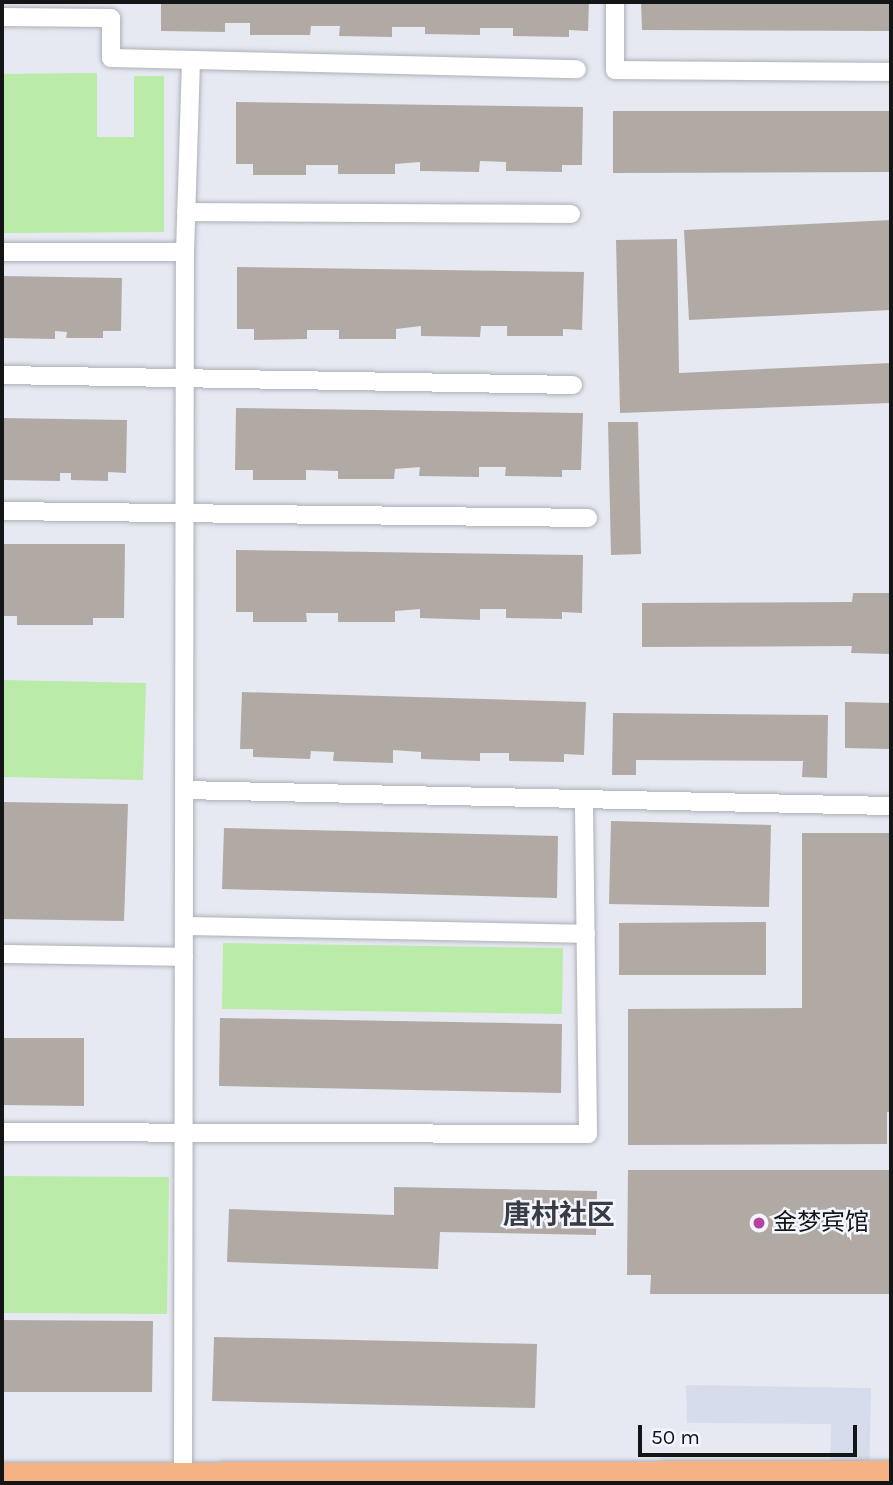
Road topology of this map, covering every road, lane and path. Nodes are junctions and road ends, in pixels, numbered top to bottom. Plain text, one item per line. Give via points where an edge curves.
1 (615, 2) edge
2 (2, 17) edge
3 (191, 60) junction
4 (577, 69) dead end
5 (891, 72) edge
6 (186, 212) junction
7 (571, 214) dead end
8 (2, 252) edge
9 (185, 252) junction
10 (2, 375) edge
11 (185, 381) junction
12 (573, 385) dead end
13 (2, 511) edge
14 (185, 513) junction
15 (588, 518) dead end
16 (184, 790) junction
17 (584, 801) junction
18 (891, 806) edge
19 (184, 926) junction
20 (586, 934) junction
21 (2, 954) edge
22 (184, 957) junction
23 (2, 1132) edge
24 (184, 1133) junction
25 (891, 1480) edge
26 (183, 1481) junction
27 (2, 1482) edge

1 - 5 lane via 615,70
2 - 3 lane via 111,18 111,58
3 - 4 lane
3 - 6 lane
6 - 7 lane
6 - 9 lane
8 - 9 lane
9 - 11 lane
10 - 11 lane
11 - 12 lane
11 - 14 lane
13 - 14 lane
14 - 15 lane
14 - 16 lane
16 - 17 lane
16 - 19 lane
17 - 18 lane
17 - 20 lane
19 - 20 lane
19 - 22 lane
20 - 24 lane via 588,1134
21 - 22 lane
22 - 24 lane
23 - 24 lane
24 - 26 lane
25 - 26 main road
26 - 27 main road

